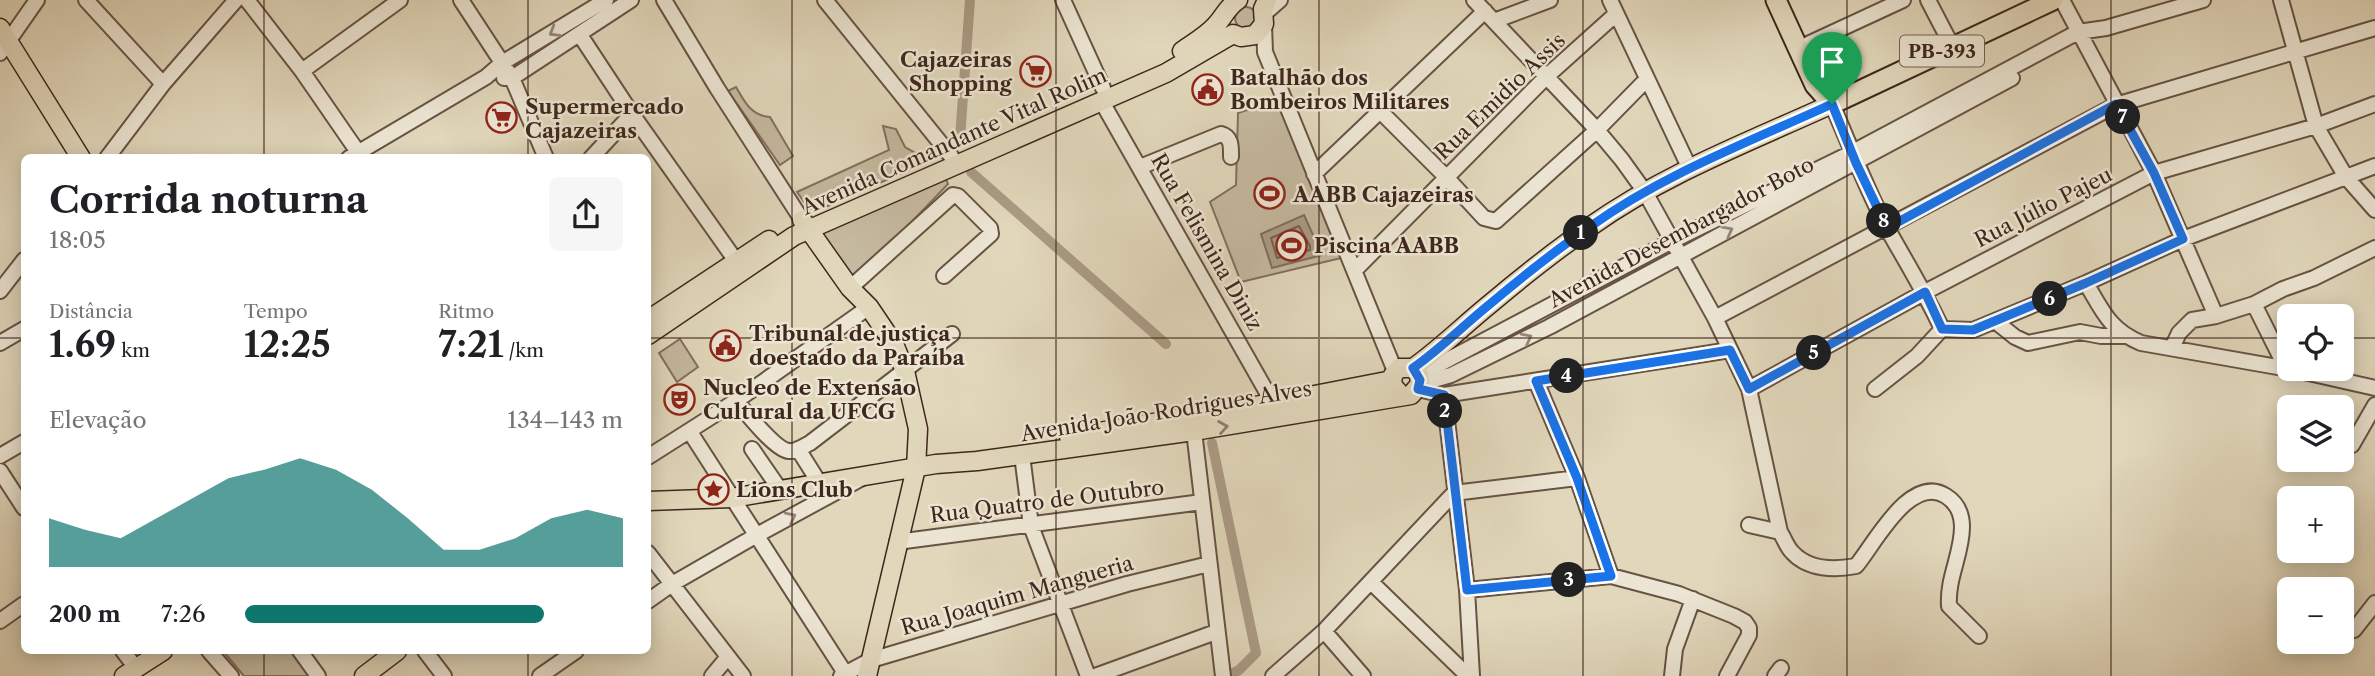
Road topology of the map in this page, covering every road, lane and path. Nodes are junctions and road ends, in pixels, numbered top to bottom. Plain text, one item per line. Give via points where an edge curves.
1 (37, 0) edge
2 (86, 0) edge
3 (236, 0) edge
4 (247, 0) edge
5 (400, 0) edge
6 (461, 0) edge
7 (606, 0) edge
8 (631, 0) edge
9 (664, 0) edge
10 (1063, 0) edge
11 (1238, 0) edge
12 (1280, 0) edge
13 (1903, 0) edge
14 (1928, 0) edge
15 (2053, 0) edge
16 (2062, 0) edge
17 (2203, 0) edge
18 (2281, 0) edge
19 (1545, 1) edge
20 (831, 2) edge
21 (1784, 2) edge
22 (1613, 7) edge
23 (1262, 9) edge
24 (1484, 10) edge
25 (597, 15) junction
26 (1223, 19) junction
27 (2375, 28) edge
28 (580, 35) junction
29 (1238, 35) junction
30 (2080, 36) junction
31 (3, 41) edge
32 (1808, 44) junction
33 (1952, 46) junction
34 (1265, 51) junction
35 (2295, 51) junction
36 (502, 63) junction
37 (302, 71) junction
38 (1548, 76) junction
39 (486, 77) junction
40 (512, 78) junction
41 (1646, 80) junction
42 (163, 84) junction
43 (1103, 95) junction
44 (1832, 104) junction
45 (2116, 104) junction
46 (2375, 104) edge
47 (1380, 111) junction
48 (632, 114) junction
49 (2316, 126) junction
50 (1597, 130) junction
51 (78, 154) edge
52 (110, 154) edge
53 (356, 154) edge
54 (360, 154) edge
55 (544, 154) edge
56 (595, 154) edge
57 (951, 156) junction
58 (1231, 157) dead end
59 (1854, 157) junction
60 (2375, 166) edge
61 (1140, 167) junction
62 (1690, 169) junction
63 (2154, 173) junction
64 (1314, 174) junction
65 (1446, 177) junction
66 (2346, 177) junction
67 (1645, 192) junction
68 (2375, 211) edge
69 (804, 225) junction
70 (1887, 228) junction
71 (2183, 239) junction
72 (1672, 241) junction
73 (2375, 248) edge
74 (1681, 257) junction
75 (736, 261) junction
76 (21, 264) edge
77 (1355, 270) junction
78 (944, 276) dead end
79 (2086, 283) junction
80 (850, 288) junction
81 (0, 291) edge
82 (1925, 292) junction
83 (2254, 304) junction
84 (869, 307) junction
85 (2216, 316) junction
86 (651, 318) edge
87 (1716, 318) junction
88 (1995, 321) junction
89 (1942, 329) junction
90 (21, 331) edge
91 (651, 333) edge
92 (952, 334) dead end
93 (1495, 334) junction
94 (2124, 336) junction
95 (0, 343) edge
96 (2277, 347) edge
97 (2172, 348) junction
98 (1503, 350) junction
99 (1730, 350) junction
100 (2277, 367) edge
101 (905, 371) junction
102 (1408, 380) junction
103 (1536, 381) junction
104 (2343, 381) edge
105 (2375, 388) edge
106 (1749, 389) junction
107 (1875, 389) dead end
108 (1444, 395) junction
109 (736, 401) junction
110 (1273, 403) junction
111 (2375, 405) edge
112 (690, 432) junction
113 (1194, 432) junction
114 (2354, 442) edge
115 (21, 444) edge
116 (752, 449) dead end
117 (798, 449) junction
118 (651, 455) edge
119 (1022, 455) junction
120 (0, 456) edge
121 (936, 464) junction
122 (916, 468) junction
123 (0, 471) edge
124 (1577, 478) junction
125 (781, 491) junction
126 (823, 492) junction
127 (1454, 493) junction
128 (732, 498) junction
129 (651, 501) edge
130 (1202, 502) junction
131 (21, 503) edge
132 (1749, 524) dead end
133 (1031, 526) junction
134 (1780, 532) junction
135 (757, 535) junction
136 (897, 542) junction
137 (651, 557) edge
138 (1209, 565) junction
139 (1611, 576) junction
140 (1371, 582) junction
141 (671, 584) junction
142 (1467, 590) junction
143 (651, 599) edge
144 (1693, 599) junction
145 (1060, 603) junction
146 (2375, 603) edge
147 (21, 606) edge
148 (0, 621) edge
149 (2354, 630) dead end
150 (1324, 631) junction
151 (1216, 632) junction
152 (1979, 636) dead end
153 (124, 654) edge
154 (158, 654) edge
155 (212, 654) edge
156 (302, 654) edge
157 (393, 654) edge
158 (427, 654) edge
159 (572, 654) edge
160 (727, 658) junction
161 (869, 668) edge
162 (130, 672) edge
163 (1732, 674) edge
164 (845, 675) edge
165 (230, 676) edge
166 (318, 676) edge
167 (365, 676) edge
168 (444, 676) edge
169 (540, 676) edge
170 (712, 676) edge
171 (743, 676) edge
172 (1088, 676) edge
173 (1095, 676) edge
174 (1223, 676) edge
175 (1273, 676) edge
176 (1363, 676) edge
177 (1470, 676) edge
178 (1672, 676) edge

1 - 31 street
2 - 42 street
3 - 42 street
4 - 37 street
5 - 37 street
6 - 36 street
7 - 25 street
8 - 25 street
9 - 69 street
10 - 43 street, Rua Felismina Diniz
11 - 26 main road, Avenida Comandante Vital Rolim
12 - 23 street
13 - 32 street
14 - 33 street
15 - 33 highway, PB-393
16 - 30 street
17 - 30 street, Avenida Desembargador Boto
18 - 35 street
19 - 24 street
20 - 57 street
21 - 32 highway
21 - 44 highway via 1815,85
22 - 38 street, Rua Emidio Assis
22 - 41 street
23 - 29 main road, Avenida Comandante Vital Rolim via 1255,35
23 - 34 street
24 - 38 street
24 - 47 street
25 - 28 street
25 -> 36 street
26 - 29 main road via 1226,28
26 - 43 main road, Avenida Comandante Vital Rolim via 1181,51
27 - 35 street
28 - 40 street
28 - 48 street
29 - 34 street
29 - 43 main road, Avenida Comandante Vital Rolim via 1166,73
30 - 45 street
30 - 59 street, Avenida Desembargador Boto
31 - 51 main road
32 - 44 highway
33 - 44 highway, PB-393
34 - 64 street
35 - 45 street
35 - 49 street
36 - 39 street
36 - 40 street
37 - 53 street
38 - 50 street
38 - 65 street, Rua Emidio Assis
39 - 40 street
39 - 54 street
40 - 55 street
41 - 50 street
41 - 62 street
42 - 52 street
43 - 57 main road, Avenida Comandante Vital Rolim
43 - 61 street, Rua Felismina Diniz
43 - 69 main road, Avenida Comandante Vital Rolim
44 - 59 street
44 - 62 main road
45 - 63 street
45 - 70 street
46 - 49 street, Rua Júlio Pajeu
47 - 64 street
47 - 65 street
48 - 56 street
48 - 75 street
49 - 63 street, Rua Júlio Pajeu
49 - 66 street
50 - 65 street via 1496,221 1484,218
50 - 67 street
57 - 69 main road, Avenida Comandante Vital Rolim
58 - 61 street via 1230,141 1220,134
59 - 70 street
59 - 72 street, Avenida Desembargador Boto
74 -> 59 street, Avenida Desembargador Boto
60 - 66 street
61 - 110 street, Rua Felismina Diniz
62 - 67 main road
63 - 71 street
63 - 82 street, Rua Júlio Pajeu
64 - 77 street
65 - 77 street, Rua Emidio Assis
66 - 68 street
66 - 71 street
67 - 72 street
67 - 102 main road via 1539,265
69 - 75 main road, Avenida Comandante Vital Rolim
69 - 80 main road
69 - 91 main road, Avenida Comandante Vital Rolim
70 - 82 street
70 - 87 street
71 - 79 street
71 - 85 street
72 - 74 street
72 - 93 street, Avenida Desembargador Boto
73 - 83 street
74 - 87 street
98 -> 74 street, Avenida Desembargador Boto
75 - 86 main road, Avenida Comandante Vital Rolim
76 - 81 street
77 - 102 street
78 - 80 street via 991,234 953,195
79 - 88 street
79 - 94 street via 2109,322
80 - 84 main road
82 - 89 street
82 - 106 street, Rua Júlio Pajeu
83 - 85 street
83 - 96 street
84 - 101 main road via 894,344
84 - 109 street
85 - 97 street via 2187,323
87 - 99 street
88 - 89 street via 1973,330
88 - 94 street via 2028,343 2080,332
89 - 107 street
90 - 95 street
92 - 101 street
93 - 98 street
93 - 102 street, Avenida Desembargador Boto
94 - 97 street
97 - 100 street
98 - 102 street, Avenida Desembargador Boto via 1451,374
99 - 103 street
99 - 106 street
101 - 117 street
101 - 122 main road via 918,429
102 - 108 street
102 - 110 main road, Avenida João Rodrigues Alves
113 -> 102 main road, Avenida João Rodrigues Alves via 1301,415
103 - 108 street
103 - 124 street
104 - 105 street
106 - 134 street
108 - 127 street
109 - 112 street
109 - 117 street via 779,447
110 - 121 main road, Avenida João Rodrigues Alves via 970,451
111 - 114 street
112 - 118 street
112 - 128 street
113 - 119 main road, Avenida João Rodrigues Alves
113 - 130 street
115 - 120 street
116 - 125 street
117 - 126 street
119 - 121 main road, Avenida João Rodrigues Alves
119 - 133 street
121 - 122 main road, Avenida João Rodrigues Alves
122 - 126 main road, Avenida João Rodrigues Alves via 862,478
122 - 136 main road
123 - 131 street
124 - 127 street
124 - 139 street
125 - 126 main road, Avenida João Rodrigues Alves
125 - 128 main road, Avenida João Rodrigues Alves
135 -> 126 street
127 - 140 street
127 - 142 street
128 - 129 main road, Avenida João Rodrigues Alves
128 - 135 street
130 - 133 street, Rua Quatro de Outubro
130 - 138 street
132 - 134 street
133 - 136 street, Rua Quatro de Outubro
133 - 145 street
134 - 152 street via 1792,552 1808,564 1826,569 1856,566 1907,501 1934,491 1943,494 1956,504 1962,529 1950,579 1949,606
135 - 141 street
135 - 164 street
136 - 161 main road
137 - 141 street
138 - 145 street, Rua Joaquim Mangueria
138 - 151 street
139 - 142 street
139 - 144 street
140 - 150 street
140 - 177 street
141 - 143 street
141 - 160 street
142 - 177 street
144 - 163 street via 1749,628
144 - 178 street via 1675,649
145 - 161 street, Rua Joaquim Mangueria
145 - 172 street
146 - 149 street
147 - 148 street
150 - 175 street
150 - 176 street
151 - 173 street
151 - 174 street
153 - 162 street
154 - 162 main road
155 - 165 street
156 - 166 street
157 - 167 main road
158 - 168 street
159 - 169 street
160 - 170 street
160 - 171 street
161 - 164 street, Rua Joaquim Mangueria

